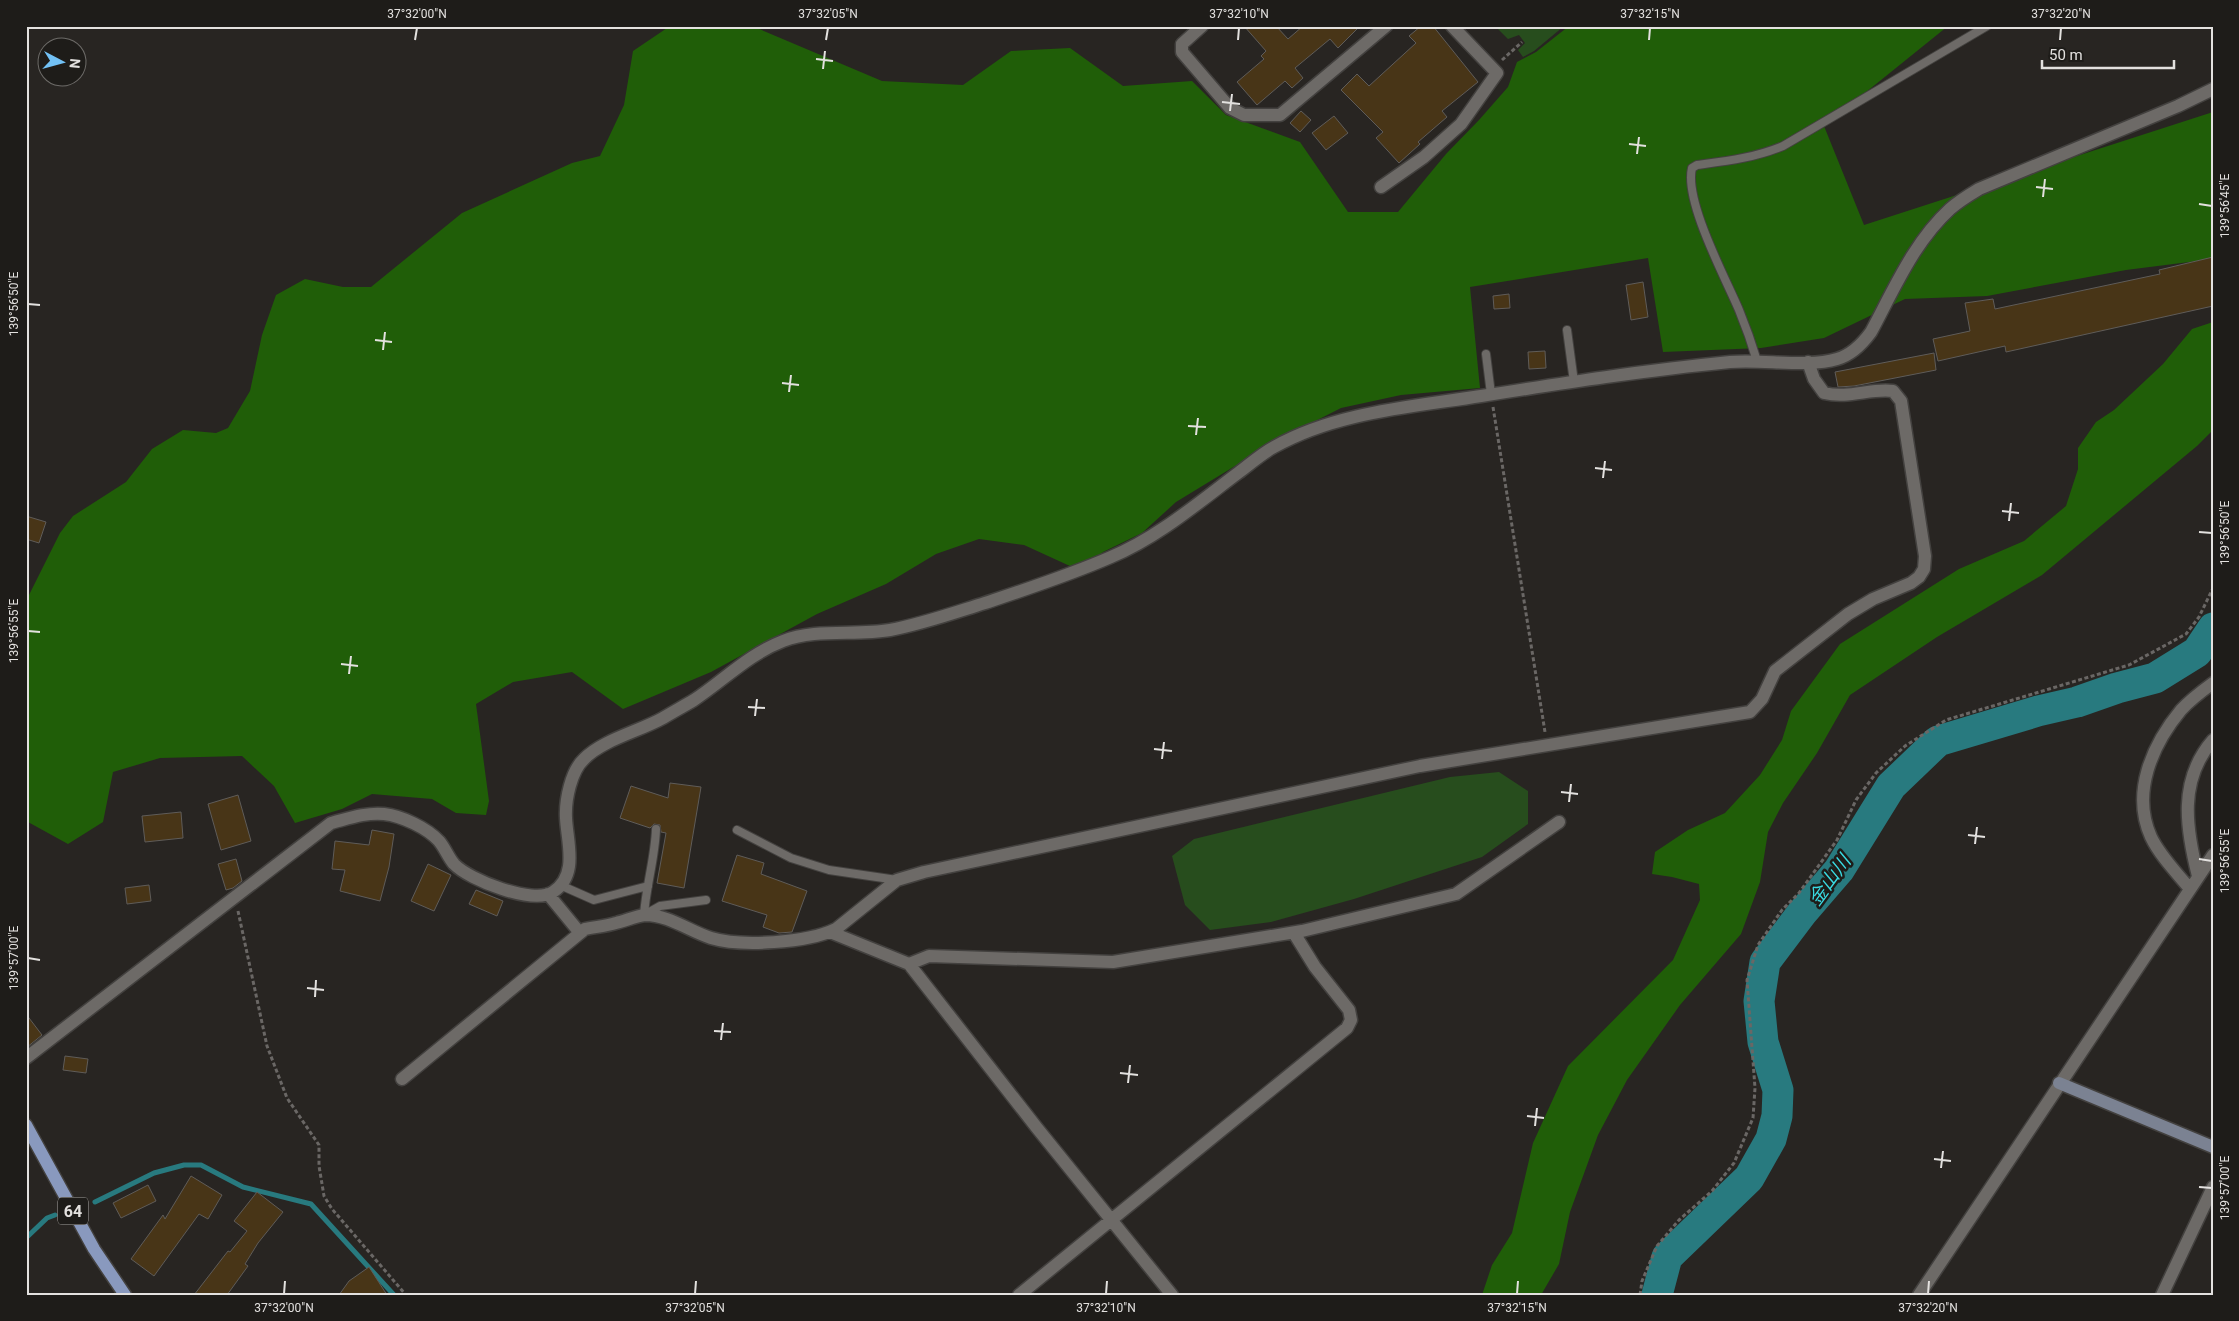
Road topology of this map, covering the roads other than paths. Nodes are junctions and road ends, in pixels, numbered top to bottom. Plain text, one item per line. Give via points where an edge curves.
1 (1202, 26) edge
2 (1386, 26) edge
3 (1452, 26) edge
4 (1988, 26) edge
5 (2213, 89) edge
6 (1380, 187) dead end
7 (1567, 330) dead end
8 (1486, 354) dead end
9 (1757, 362) junction
10 (1808, 362) junction
11 (1574, 382) junction
12 (1491, 394) junction
13 (2213, 683) edge
14 (2213, 740) edge
15 (1560, 822) dead end
16 (656, 829) dead end
17 (737, 830) dead end
18 (2213, 855) edge
19 (2198, 876) junction
20 (897, 880) junction
21 (560, 885) junction
22 (648, 886) junction
23 (2190, 889) junction
24 (548, 894) junction
25 (706, 900) dead end
26 (644, 915) junction
27 (580, 932) junction
28 (830, 932) junction
29 (1294, 933) junction
30 (909, 964) junction
31 (26, 1058) edge
32 (402, 1079) dead end
33 (2059, 1083) junction
34 (26, 1125) edge
35 (2213, 1147) edge
36 (2213, 1187) edge
37 (1112, 1220) junction
38 (125, 1295) edge
39 (1019, 1295) edge
40 (1172, 1295) edge
41 (1919, 1295) edge
42 (2162, 1295) edge

1 - 2 street via 1182,44 1182,52 1230,108 1244,114 1280,115
3 - 6 street via 1497,73 1461,124 1424,156
4 - 9 lane via 1783,146 1740,160 1692,168 1690,184 1706,236 1749,334
5 - 10 street via 1979,189 1951,209 1928,232 1864,342 1835,360
7 - 11 lane
8 - 12 lane
9 - 10 street
9 - 11 street via 1669,368
10 - 20 street via 1814,380 1824,393 1856,395 1885,390 1893,391 1901,401 1925,556 1924,569 1912,583 1873,599 1848,614 1774,672 1762,699 1750,712 1410,768
11 - 12 street
12 - 21 street via 1355,417 1317,427 1271,449 1134,547 1026,590 916,624 865,633 807,635 787,639 768,648 694,700 599,748 582,760 573,778 566,813 571,864
13 - 23 street via 2182,710 2169,728 2149,764 2143,789 2143,809 2151,837
14 - 19 street via 2193,771 2188,797 2189,841
15 - 29 street via 1456,894
16 - 22 lane
17 - 20 lane via 791,858 829,870
18 - 19 street
19 - 23 street
20 - 28 street
21 - 22 lane via 594,900
21 - 24 street
22 - 26 lane
23 - 33 street
24 - 27 street
24 - 31 street via 521,895 477,878 454,864 436,837 410,822 384,814 331,823
25 - 26 lane via 660,906
26 - 27 street
26 - 28 street via 685,925 711,938 762,944
27 - 32 street
28 - 30 street
29 - 30 street via 1113,962 929,956
29 - 37 street via 1315,967 1349,1010 1351,1020 1347,1028
30 - 37 street
33 - 35 street
33 - 41 street
34 - 38 main road, 64 via 94,1249
36 - 42 street
37 - 39 street
37 - 40 street

